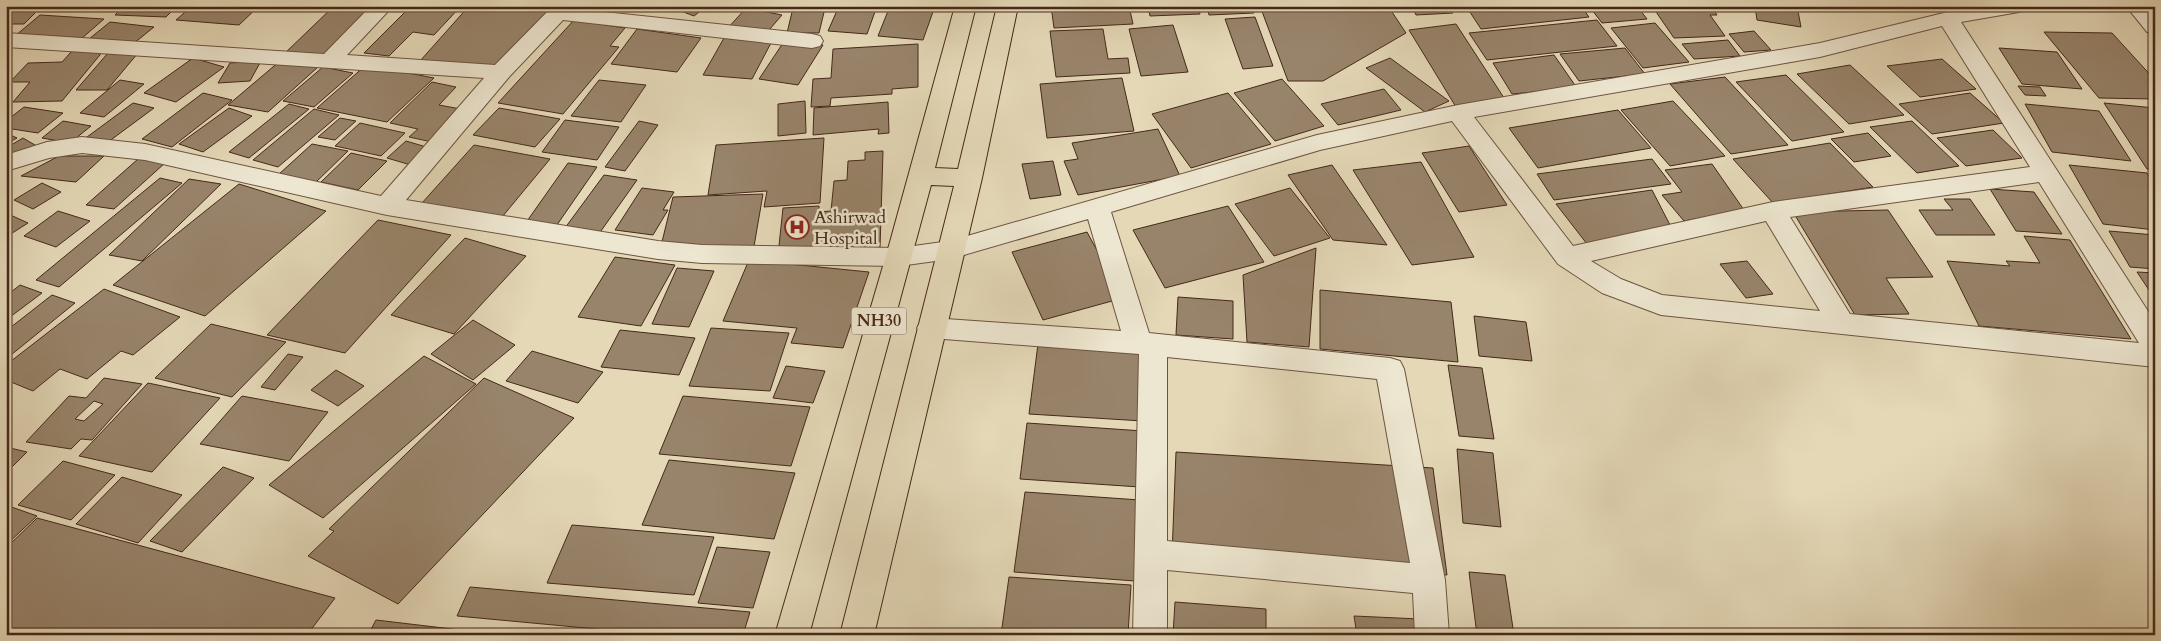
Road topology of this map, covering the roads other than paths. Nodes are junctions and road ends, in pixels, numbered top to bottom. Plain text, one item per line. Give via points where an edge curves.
1 (383, 6) edge
2 (966, 6) edge
3 (1008, 6) edge
4 (2019, 6) edge
5 (563, 10) edge
6 (1948, 18) junction
7 (6, 40) edge
8 (812, 41) dead end
9 (329, 61) junction
10 (501, 72) junction
11 (1458, 112) junction
12 (6, 163) edge
13 (2046, 172) junction
14 (922, 176) junction
15 (970, 178) junction
16 (387, 206) junction
17 (1097, 208) junction
18 (1773, 211) junction
19 (950, 250) junction
20 (899, 257) junction
21 (1567, 257) junction
22 (1841, 323) junction
23 (931, 328) junction
24 (1146, 344) junction
25 (2155, 345) edge
26 (2155, 356) edge
27 (1151, 554) junction
28 (1429, 580) junction
29 (792, 635) edge
30 (857, 635) edge
31 (1150, 635) edge
32 (1432, 635) edge

1 - 9 street
2 - 14 highway, NH30
3 - 15 highway, NH30
4 - 6 street
5 - 8 street
5 - 10 street
6 - 11 street via 1820,50
6 - 13 street
7 - 9 street
9 - 10 street
10 - 16 street
11 - 17 street via 1317,143
11 - 21 street
12 - 16 street via 47,150 82,146 144,152
13 - 18 street
13 - 25 street
14 - 15 highway
14 - 20 highway, NH30
15 - 19 highway, NH30
16 - 20 street via 658,250
17 - 19 street
17 - 24 street
18 - 21 street
18 - 22 street
19 - 20 street
19 - 23 highway, NH30
20 - 29 highway, NH30
21 - 22 street via 1589,275 1616,290 1661,305
22 - 26 street
23 - 24 street
23 - 30 highway, NH30
24 - 27 street
24 - 28 street via 1390,369
27 - 28 street
27 - 31 street
28 - 32 street

